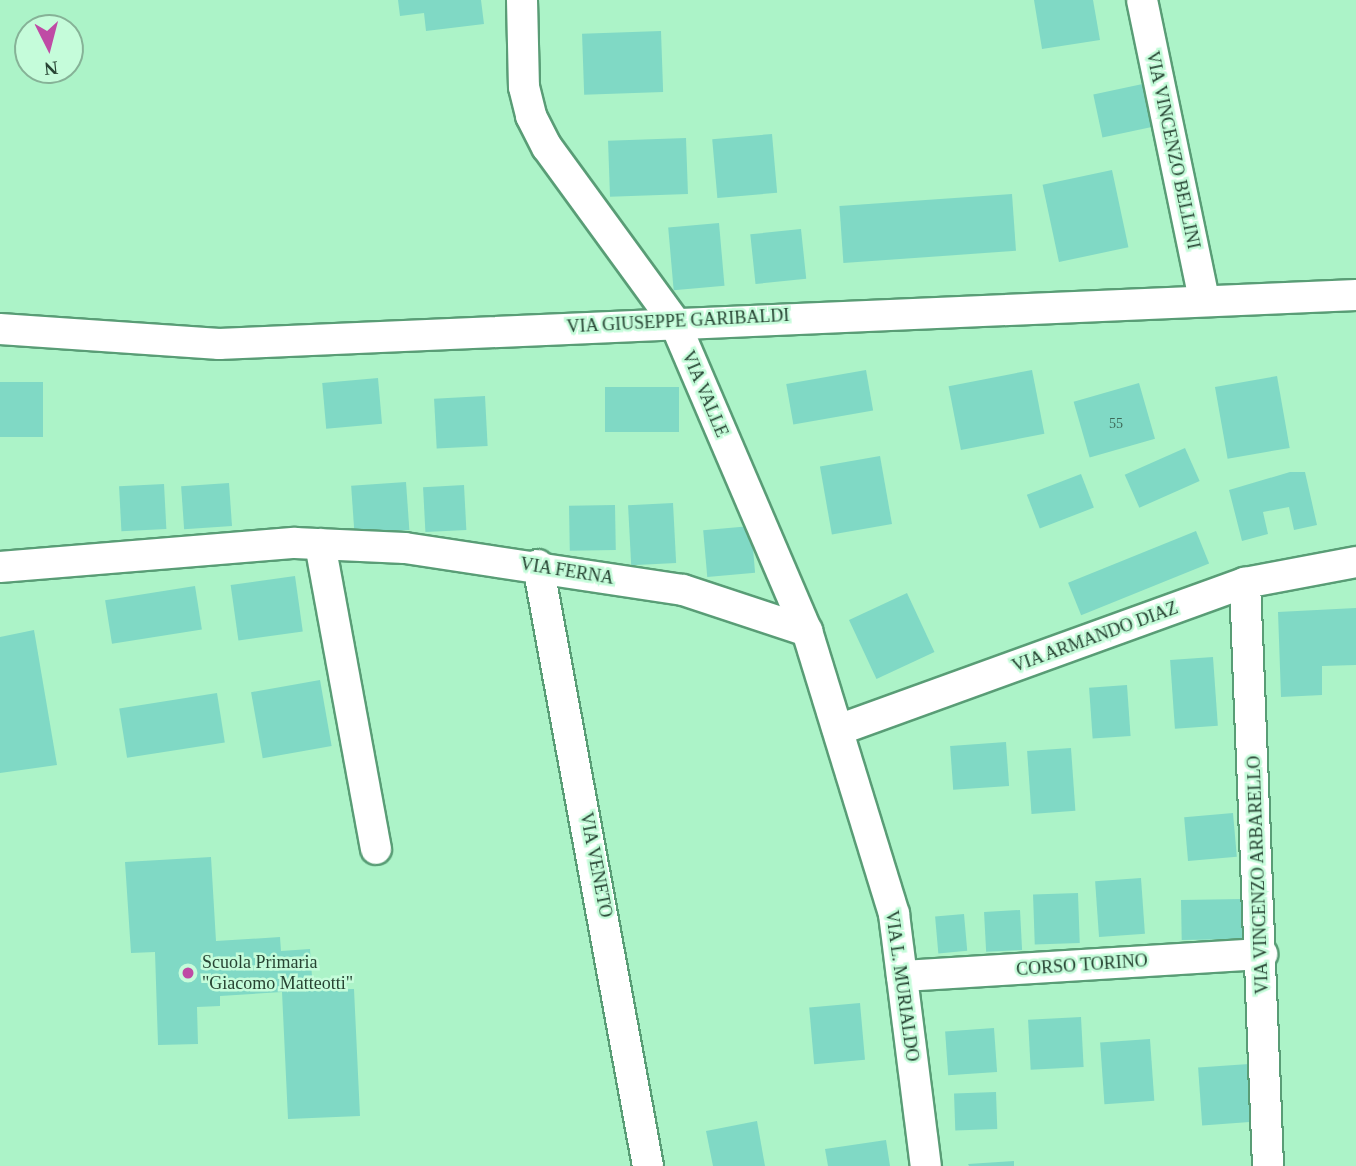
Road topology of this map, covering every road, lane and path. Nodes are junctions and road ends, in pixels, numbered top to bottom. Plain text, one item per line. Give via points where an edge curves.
1 (522, 0) edge
2 (1142, 0) edge
3 (1356, 295) edge
4 (1204, 300) junction
5 (674, 321) junction
6 (0, 329) edge
7 (320, 544) junction
8 (1356, 562) edge
9 (538, 565) junction
10 (0, 567) edge
11 (1245, 583) junction
12 (807, 631) junction
13 (838, 730) junction
14 (376, 849) dead end
15 (1262, 954) junction
16 (902, 976) junction
17 (648, 1166) edge
18 (926, 1166) edge
19 (1268, 1166) edge

1 - 5 street, VIA VALLE via 524,87 531,116 547,147
2 - 4 street, VIA VINCENZO BELLINI
3 - 4 street, VIA GIUSEPPE GARIBALDI
4 - 5 street, VIA GIUSEPPE GARIBALDI
5 - 6 street, VIA GIUSEPPE GARIBALDI via 219,344
5 - 12 street, VIA VALLE
7 - 9 street, VIA FERNA
7 - 10 street, VIA FERNA
7 - 14 street
8 - 11 street, VIA ARMANDO DIAZ
9 - 12 street, VIA FERNA via 683,590
9 - 17 street, VIA VENETO
11 - 13 street, VIA ARMANDO DIAZ
11 - 15 street, VIA VINCENZO ARBARELLO
12 - 13 street, VIA VALLE
13 - 16 street, VIA L. MURIALDO via 894,914
15 - 16 street, CORSO TORINO
15 - 19 street, VIA VINCENZO ARBARELLO
16 - 18 street, VIA L. MURIALDO

